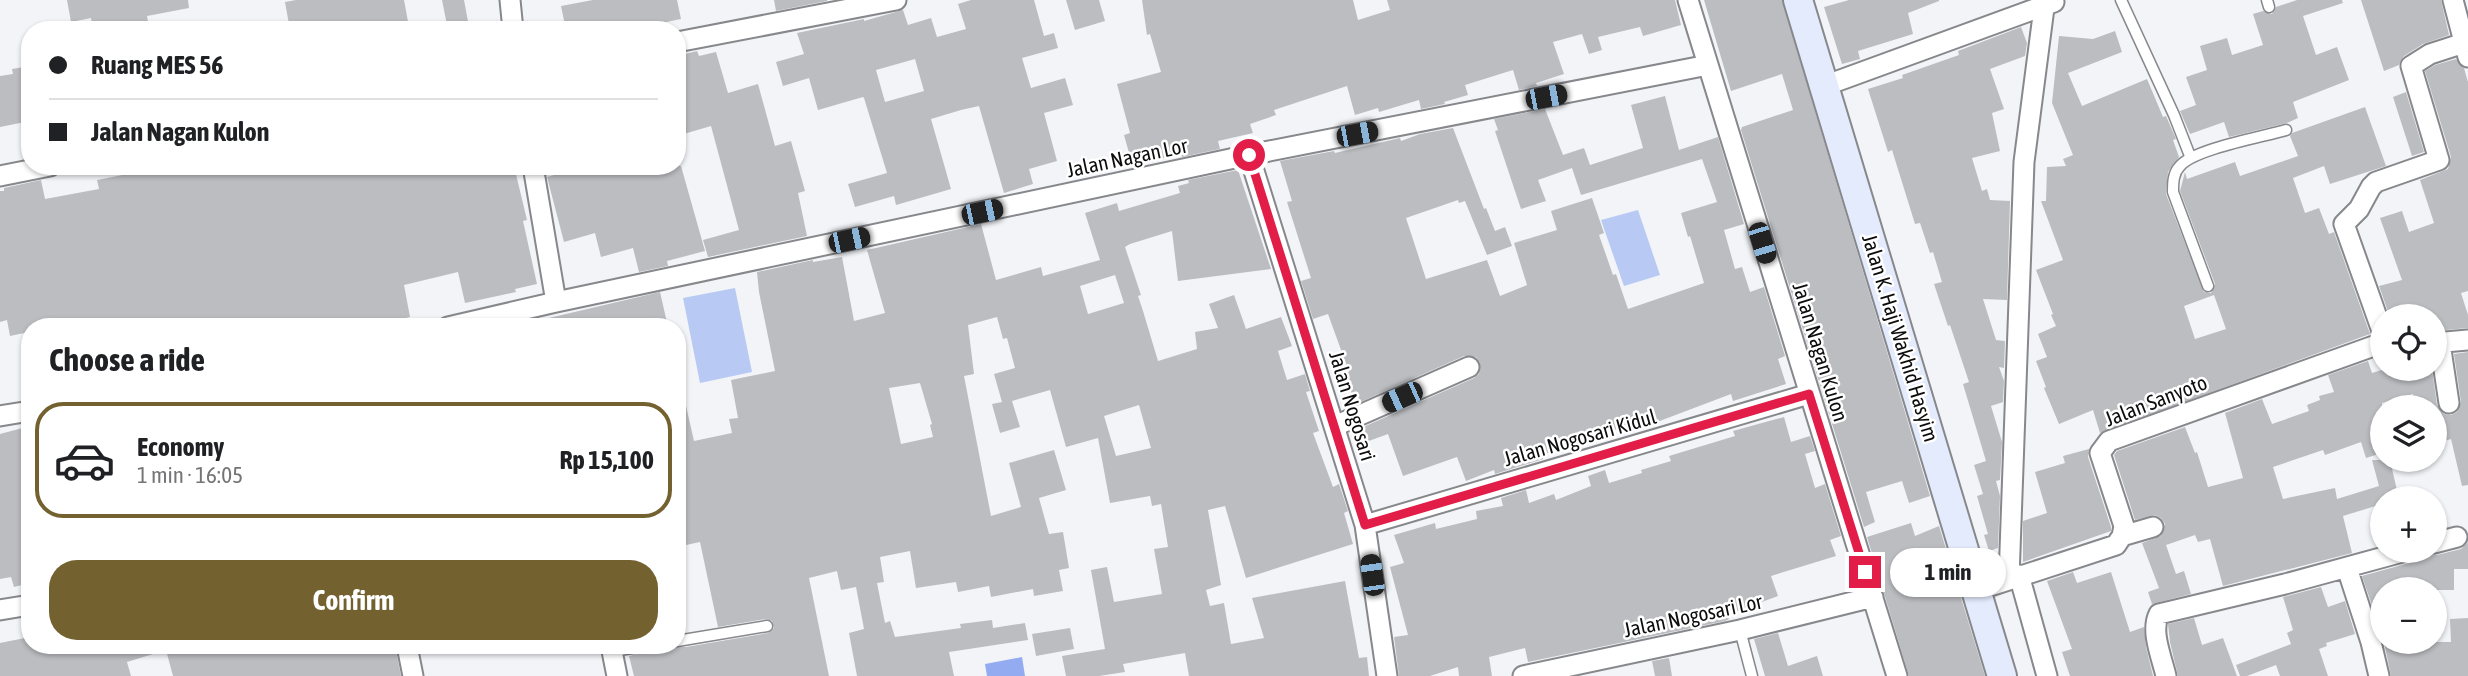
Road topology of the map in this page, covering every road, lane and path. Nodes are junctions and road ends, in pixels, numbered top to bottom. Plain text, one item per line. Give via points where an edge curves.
1 (510, 0) edge
2 (896, 0) edge
3 (1688, 0) edge
4 (1798, 0) edge
5 (2121, 0) edge
6 (2453, 0) edge
7 (2049, 2) edge
8 (512, 21) edge
9 (686, 40) edge
10 (2466, 50) edge
11 (1708, 65) junction
12 (1824, 86) junction
13 (2286, 130) dead end
14 (1249, 155) junction
15 (2190, 156) junction
16 (21, 172) edge
17 (535, 175) edge
18 (0, 176) edge
19 (2208, 286) dead end
20 (556, 302) junction
21 (2372, 304) edge
22 (487, 318) edge
23 (2468, 340) edge
24 (2447, 342) edge
25 (2370, 347) edge
26 (1469, 367) dead end
27 (2445, 381) edge
28 (1809, 394) junction
29 (2449, 402) dead end
30 (21, 412) edge
31 (0, 416) edge
32 (1335, 426) junction
33 (1365, 525) junction
34 (2152, 527) dead end
35 (2122, 536) junction
36 (2457, 537) dead end
37 (2447, 540) edge
38 (2370, 561) edge
39 (2347, 568) junction
40 (2014, 577) junction
41 (1978, 590) junction
42 (1873, 597) junction
43 (21, 606) edge
44 (0, 610) edge
45 (767, 626) dead end
46 (1740, 630) junction
47 (686, 640) edge
48 (409, 654) edge
49 (613, 654) edge
50 (413, 676) edge
51 (617, 676) edge
52 (1387, 676) edge
53 (1523, 676) edge
54 (1752, 676) edge
55 (1897, 676) edge
56 (2003, 676) edge
57 (2047, 676) edge
58 (2166, 676) edge
59 (2379, 676) edge

1 - 8 street
2 - 9 street
3 - 11 street, Jalan Nagan Kulon
4 - 12 main road, Jalan K. Haji Wakhid Hasyim
5 - 15 lane
6 - 10 street
7 - 12 street
7 - 40 street via 2024,162
10 - 21 street via 2430,54 2404,68 2439,159 2376,182 2360,209 2344,224
11 - 14 street, Jalan Nagan Lor
11 - 28 street, Jalan Nagan Kulon
12 - 41 main road, Jalan K. Haji Wakhid Hasyim
13 - 15 lane
14 - 20 street, Jalan Nagan Lor
14 - 32 street, Jalan Nogosari
15 - 19 lane via 2178,167 2173,192
16 - 18 street
17 - 20 street
20 - 22 street, Jalan Nagan Lor
23 - 24 street
25 - 35 street, Jalan Sanyoto via 2109,442 2100,453 2122,518
26 - 32 street
27 - 29 street
28 - 33 street, Jalan Nogosari Kidul
28 - 42 street, Jalan Nagan Kulon
30 - 31 street
32 - 33 street, Jalan Nogosari
33 - 52 street, Jalan Nogosari
34 - 35 street
35 - 40 street via 2105,550
36 - 37 street
38 - 39 street
39 - 58 street via 2159,614 2156,632
39 - 59 street
40 - 41 street
40 - 57 street
41 - 56 main road, Jalan K. Haji Wakhid Hasyim
42 - 46 street, Jalan Nogosari Lor
42 - 55 street, Jalan Nagan Kulon
43 - 44 street
45 - 47 lane
46 - 53 street, Jalan Nogosari Lor
46 - 54 lane
48 - 50 street
49 - 51 street

